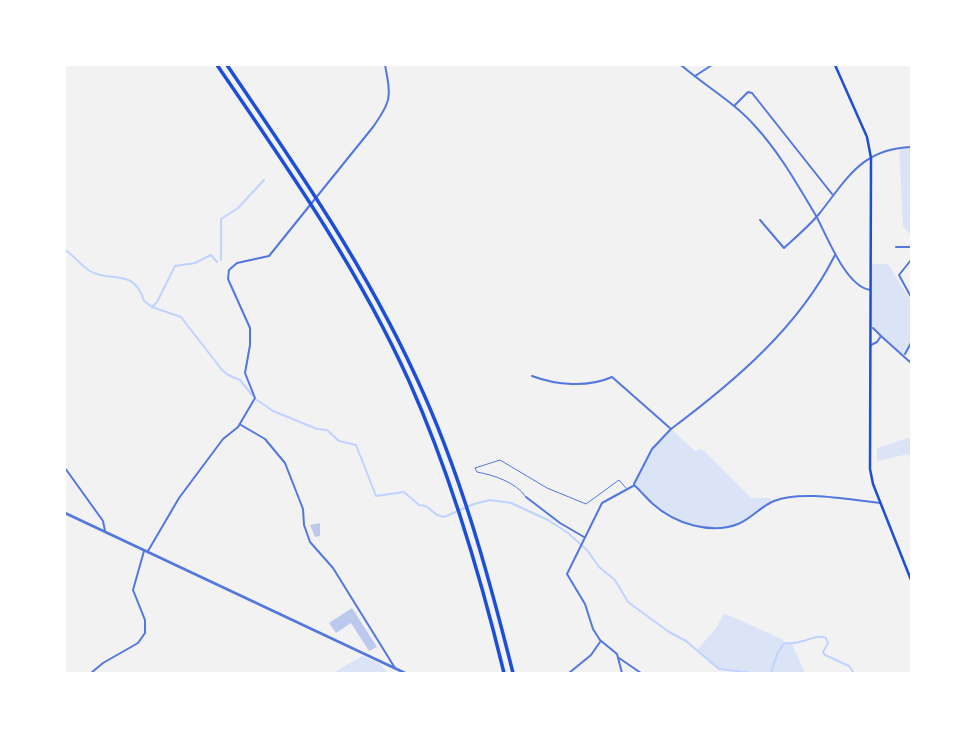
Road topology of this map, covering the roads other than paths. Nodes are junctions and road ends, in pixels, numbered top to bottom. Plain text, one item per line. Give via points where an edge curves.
1 (217, 65) edge
2 (228, 65) edge
3 (385, 65) edge
4 (681, 65) edge
5 (712, 65) edge
6 (835, 65) edge
7 (695, 77) junction
8 (734, 107) junction
9 (911, 148) edge
10 (872, 158) junction
11 (833, 195) junction
12 (817, 217) junction
13 (760, 220) dead end
14 (896, 247) dead end
15 (911, 247) edge
16 (836, 254) junction
17 (911, 260) edge
18 (870, 290) junction
19 (911, 297) edge
20 (871, 328) junction
21 (881, 336) junction
22 (911, 343) edge
23 (870, 345) junction
24 (904, 355) junction
25 (911, 363) edge
26 (532, 376) dead end
27 (240, 424) junction
28 (671, 429) junction
29 (65, 468) edge
30 (634, 485) junction
31 (626, 488) junction
32 (526, 497) joint
33 (880, 503) junction
34 (65, 513) edge
35 (106, 533) junction
36 (585, 538) junction
37 (145, 551) junction
38 (911, 580) edge
39 (600, 640) junction
40 (618, 658) junction
41 (395, 669) junction
42 (91, 673) edge
43 (405, 673) edge
44 (504, 673) edge
45 (513, 673) edge
46 (569, 673) edge
47 (622, 673) edge
48 (641, 673) edge

1 - 44 highway via 311,203 409,381 481,580
2 - 45 highway via 335,225 417,378 450,459 489,578
3 - 27 street via 387,106 269,256 237,263 229,270 228,279 247,319 250,335 245,373 255,398
4 - 7 street
5 - 7 street
6 - 10 main road
7 - 8 street
8 - 11 street via 752,93
8 - 12 street via 781,158
9 - 10 street
10 - 11 street via 851,171
10 - 18 main road
11 - 12 street
12 - 13 street via 784,248
12 - 16 street
14 - 15 street
16 - 18 street via 854,282
16 - 28 street via 813,295 764,351
17 - 19 street via 899,275
18 - 20 main road
20 - 21 street
20 - 23 main road
21 - 23 street
21 - 24 street
22 - 24 street
23 - 33 main road via 870,469
24 - 25 street
26 - 28 street via 551,383 612,377
27 - 37 street via 223,439
27 - 41 street via 265,439 285,463 310,542 333,568
28 - 30 street via 652,449
29 - 35 street via 103,521
30 - 31 street
30 - 33 street via 673,519 713,529 739,524 783,499 819,496
31 - 32 lane via 619,481 586,504 547,488 500,460 475,468
31 - 36 street via 603,503
32 - 36 street
33 - 38 main road
34 - 35 street
35 - 37 street
36 - 39 street via 567,578 585,604
37 - 41 street
37 - 42 street via 133,590 146,623 145,633 133,647
39 - 40 street
39 - 46 street via 591,655
40 - 47 street
40 - 48 street
41 - 43 street

